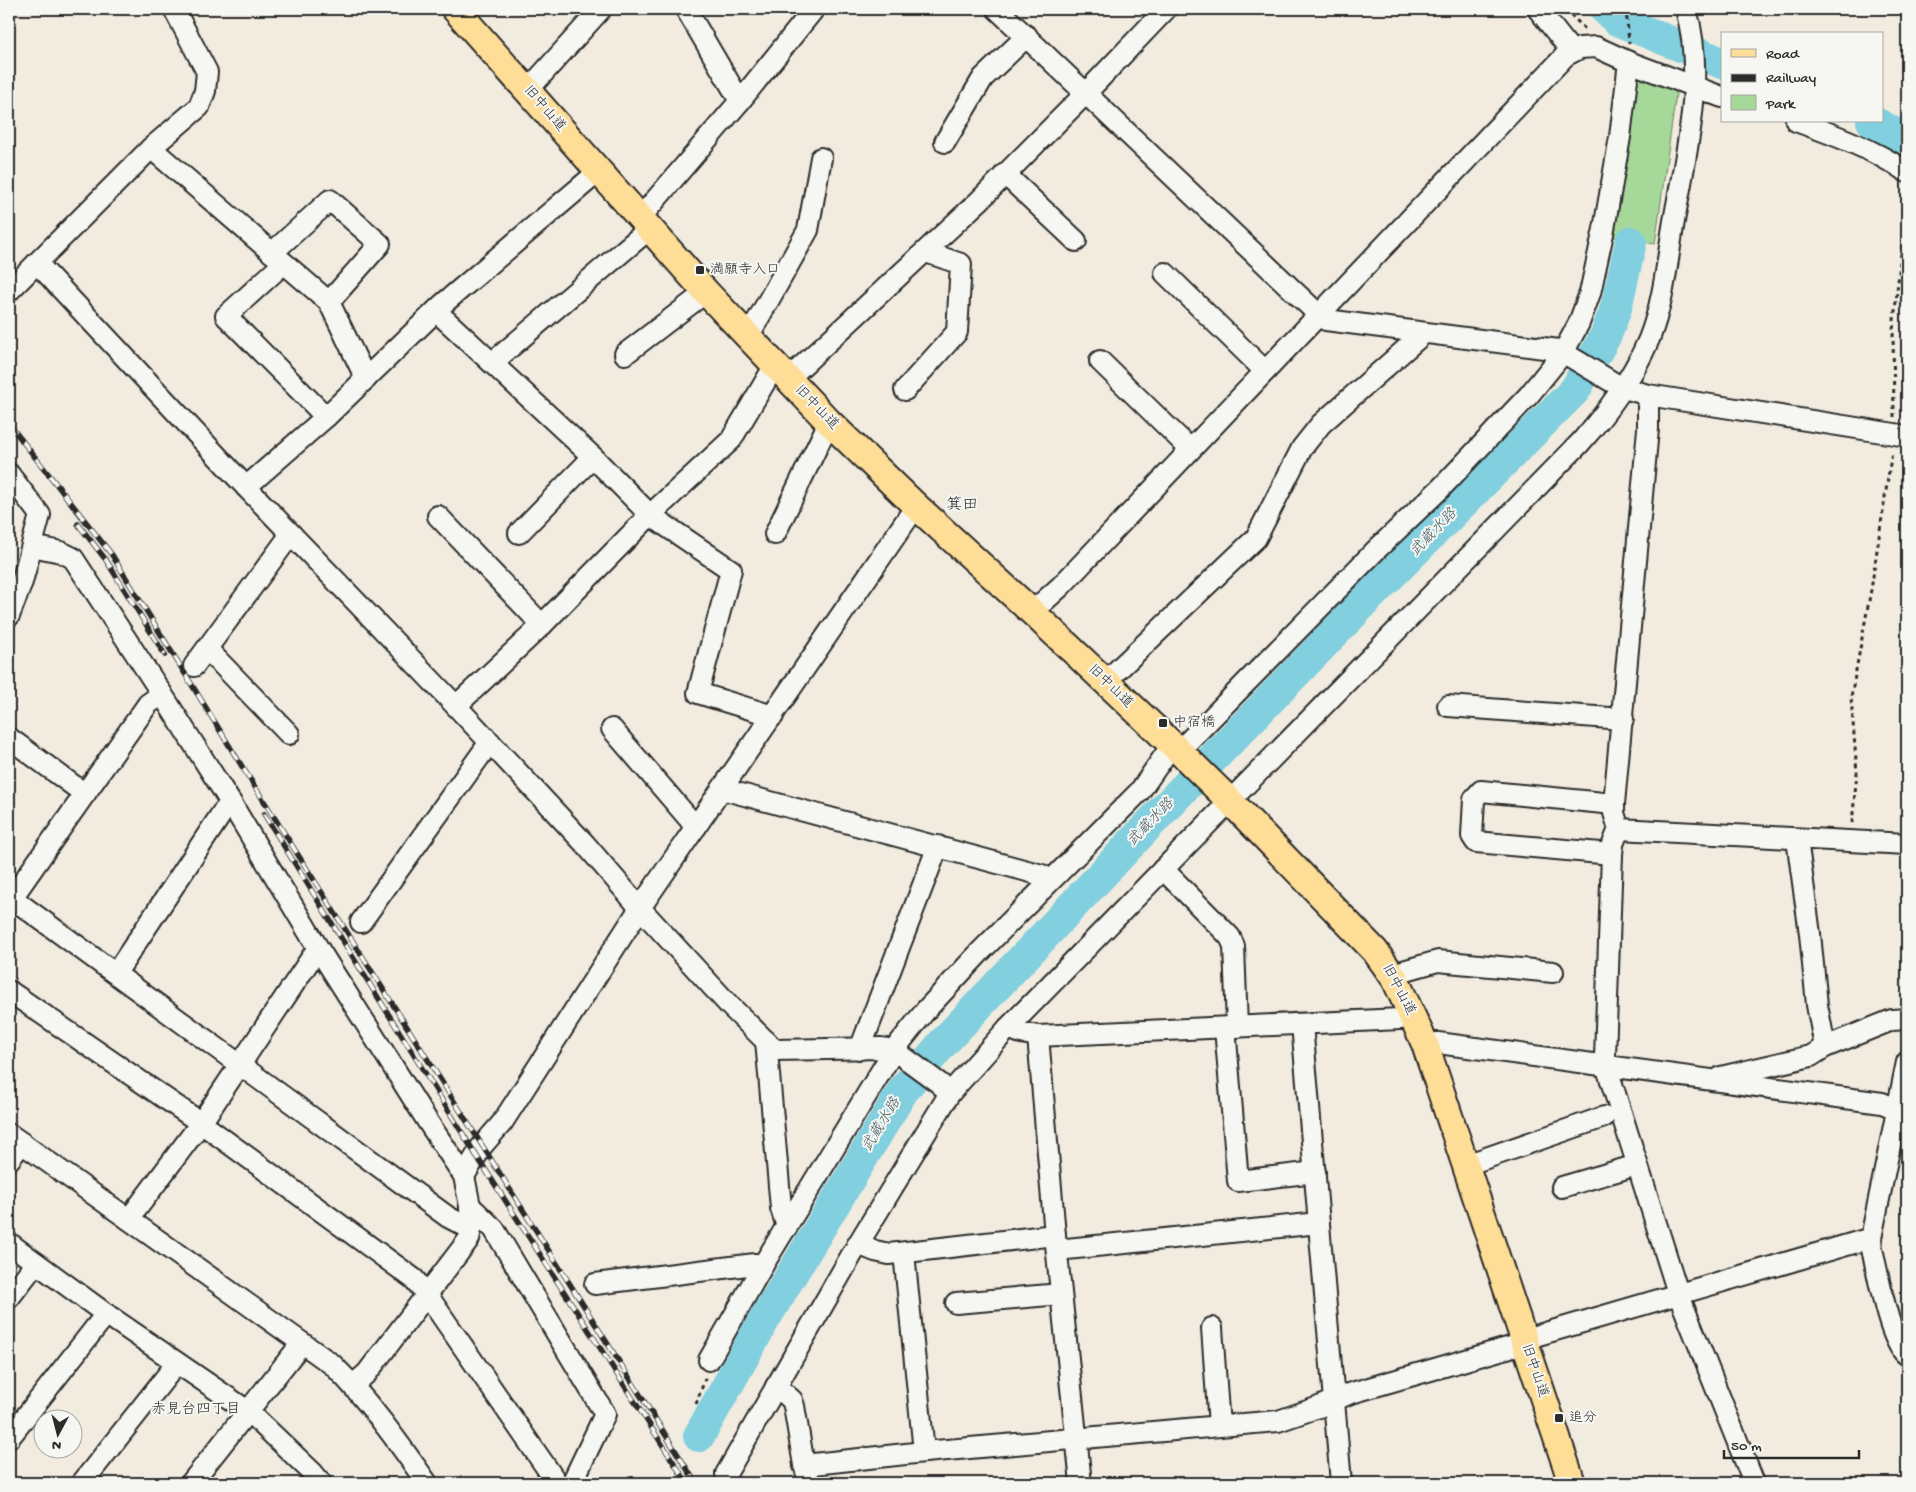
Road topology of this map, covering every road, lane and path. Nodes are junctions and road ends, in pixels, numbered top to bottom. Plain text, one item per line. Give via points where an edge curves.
1 (174, 9) edge
2 (455, 9) edge
3 (601, 9) edge
4 (686, 9) edge
5 (814, 9) edge
6 (997, 9) edge
7 (1166, 9) edge
8 (1538, 9) edge
9 (1565, 9) edge
10 (1626, 9) edge
11 (1686, 9) edge
12 (1026, 36) junction
13 (1596, 47) junction
14 (1572, 52) junction
15 (1629, 53) junction
16 (1694, 81) junction
17 (528, 90) junction
18 (1085, 94) junction
19 (1721, 96) edge
20 (740, 101) junction
21 (1799, 122) edge
22 (945, 142) dead end
23 (151, 148) junction
24 (821, 158) dead end
25 (598, 172) junction
26 (1907, 172) edge
27 (1005, 174) junction
28 (1907, 196) edge
29 (644, 223) junction
30 (1076, 242) dead end
31 (926, 252) junction
32 (278, 258) junction
33 (37, 263) junction
34 (1165, 273) dead end
35 (10, 287) edge
36 (706, 292) junction
37 (328, 302) junction
38 (436, 311) junction
39 (1319, 315) junction
40 (1424, 333) junction
41 (748, 337) junction
42 (625, 354) dead end
43 (1568, 355) junction
44 (1100, 361) dead end
45 (492, 363) junction
46 (1265, 371) junction
47 (782, 372) junction
48 (366, 379) junction
49 (1617, 385) junction
50 (905, 390) dead end
51 (1648, 396) junction
52 (326, 417) junction
53 (829, 422) junction
54 (1901, 435) edge
55 (1190, 448) junction
56 (593, 457) junction
57 (9, 474) edge
58 (246, 487) junction
59 (916, 506) junction
60 (650, 515) junction
61 (438, 516) dead end
62 (518, 533) dead end
63 (291, 534) junction
64 (775, 534) dead end
65 (32, 546) junction
66 (16, 578) edge
67 (1032, 612) junction
68 (9, 616) edge
69 (542, 625) junction
70 (207, 649) junction
71 (194, 666) dead end
72 (1105, 682) junction
73 (162, 694) junction
74 (456, 706) junction
75 (1448, 706) dead end
76 (773, 716) junction
77 (1623, 719) junction
78 (612, 730) dead end
79 (289, 734) dead end
80 (9, 738) edge
81 (490, 742) junction
82 (1178, 751) junction
83 (722, 789) junction
84 (85, 794) junction
85 (1226, 798) junction
86 (231, 804) junction
87 (1614, 804) junction
88 (696, 828) junction
89 (1619, 829) junction
90 (1797, 839) junction
91 (1851, 841) junction
92 (1907, 844) edge
93 (938, 846) junction
94 (1612, 854) junction
95 (1163, 869) junction
96 (1051, 880) junction
97 (10, 899) edge
98 (640, 908) junction
99 (361, 922) dead end
100 (318, 948) junction
101 (1552, 972) dead end
102 (116, 973) junction
103 (1392, 974) junction
104 (9, 991) edge
105 (1412, 1016) junction
106 (1907, 1019) edge
107 (1302, 1024) junction
108 (1008, 1028) junction
109 (1231, 1028) junction
110 (1038, 1036) junction
111 (766, 1042) junction
112 (1425, 1044) junction
113 (1825, 1047) junction
114 (860, 1049) junction
115 (899, 1054) junction
116 (1907, 1062) edge
117 (240, 1065) junction
118 (1606, 1065) junction
119 (1714, 1080) junction
120 (944, 1088) junction
121 (1902, 1112) edge
122 (1604, 1116) dead end
123 (201, 1123) junction
124 (15, 1138) edge
125 (9, 1160) edge
126 (1466, 1165) junction
127 (1637, 1165) junction
128 (1314, 1172) junction
129 (464, 1176) junction
130 (1562, 1187) dead end
131 (470, 1206) junction
132 (128, 1219) junction
133 (1319, 1223) junction
134 (787, 1227) junction
135 (471, 1229) junction
136 (1871, 1238) junction
137 (1056, 1242) junction
138 (9, 1243) edge
139 (858, 1244) junction
140 (904, 1253) junction
141 (36, 1263) junction
142 (764, 1265) junction
143 (595, 1284) dead end
144 (1678, 1293) junction
145 (1061, 1294) junction
146 (428, 1296) junction
147 (9, 1298) edge
148 (956, 1303) dead end
149 (106, 1314) junction
150 (1212, 1328) dead end
151 (1524, 1340) junction
152 (302, 1343) junction
153 (1907, 1355) edge
154 (177, 1363) junction
155 (708, 1366) joint
156 (353, 1385) junction
157 (776, 1386) junction
158 (1335, 1401) junction
159 (696, 1404) dead end
160 (249, 1412) junction
161 (1219, 1426) junction
162 (9, 1438) edge
163 (1076, 1439) junction
164 (924, 1452) junction
165 (807, 1474) edge
166 (312, 1480) edge
167 (82, 1483) edge
168 (191, 1483) edge
169 (427, 1483) edge
170 (557, 1483) edge
171 (572, 1483) edge
172 (727, 1483) edge
173 (1081, 1483) edge
174 (1340, 1483) edge
175 (1572, 1483) edge
176 (1754, 1483) edge

1 - 23 street via 207,72 206,91 199,107
2 - 17 main road, 旧中山道
3 - 17 street
4 - 20 street
5 - 20 street
6 - 12 street
7 - 18 street
8 - 14 street
9 - 13 path via 1588,32
10 - 15 path
11 - 16 street via 1692,38
12 - 18 street
12 - 22 street via 983,78
13 - 14 street
13 - 15 street
14 - 39 street
15 - 16 street
15 - 43 street via 1618,146 1590,293
16 - 19 street
16 - 49 street via 1691,122 1659,305 1650,337
17 - 25 main road, 旧中山道
18 - 27 street
18 - 39 street
20 - 29 street
21 - 26 street via 1855,143
23 - 32 street
23 - 33 street
24 - 41 street via 808,230
25 - 29 main road, 旧中山道
25 - 38 street
27 - 30 street
27 - 31 street
28 - 54 path via 1893,330
29 - 36 main road, 旧中山道
29 - 45 street
31 - 47 street
31 - 50 street via 961,264 957,332
32 - 37 street
32 - 37 street via 330,200 380,244
32 - 52 street via 226,316
33 - 35 street
33 - 58 street
34 - 46 street
36 - 41 main road, 旧中山道
36 - 42 street
37 - 48 street
38 - 45 street
38 - 48 street
39 - 40 street via 1326,320
39 - 46 street
40 - 43 street via 1559,350
40 - 72 street via 1321,424 1302,448 1256,538
41 - 47 main road, 旧中山道
43 - 49 street
43 - 82 street via 1441,488
44 - 55 street
45 - 56 street
46 - 55 street
47 - 53 main road, 旧中山道
47 - 60 street via 731,440
48 - 52 street
49 - 51 street
49 - 85 street via 1601,420 1580,443
51 - 54 street
51 - 77 street via 1648,430
52 - 58 street
53 - 59 main road, 旧中山道
53 - 64 street
54 - 91 path via 1851,697 1857,773
55 - 67 street
56 - 60 street
56 - 62 street
57 - 65 street via 40,514
58 - 63 street
59 - 67 main road, 旧中山道
59 - 76 street
60 - 69 street
60 - 76 street via 732,570 698,693
61 - 69 street
63 - 70 street
63 - 74 street
65 - 66 street
65 - 73 street via 73,558
66 - 68 street
67 - 72 main road, 旧中山道
69 - 74 street
70 - 71 street
70 - 79 street
72 - 82 main road, 旧中山道
73 - 84 street via 148,704
73 - 86 street
74 - 81 street
75 - 77 street
76 - 83 street
77 - 87 street
78 - 88 street
80 - 84 street
81 - 98 street
81 - 99 street
82 - 85 main road, 旧中山道
82 - 96 street
83 - 88 street
83 - 93 street
84 - 97 street
85 - 95 street
85 - 103 main road, 旧中山道 via 1374,950
86 - 100 street
86 - 102 street
87 - 89 street
87 - 94 street via 1481,791 1474,799 1472,836 1476,842
88 - 98 street
89 - 90 street
89 - 94 street
90 - 91 street
90 - 113 street
91 - 92 street
93 - 96 street
93 - 114 street
94 - 118 street
95 - 108 street
95 - 109 street via 1230,937 1234,946
96 - 115 street via 926,1010
97 - 102 street
98 - 111 street
98 - 129 street via 502,1123 482,1146
100 - 117 street
100 - 129 street
101 - 103 street via 1438,961
102 - 117 street
103 - 105 main road, 旧中山道
104 - 123 street
105 - 107 street
105 - 112 main road, 旧中山道
106 - 113 street via 1892,1020
107 - 109 street
107 - 128 street
108 - 110 street
108 - 120 street
109 - 110 street
109 - 128 street via 1238,1181
110 - 137 street
111 - 114 street via 775,1050
111 - 134 street via 780,1208
112 - 118 street
112 - 126 main road, 旧中山道
113 - 119 street via 1811,1056
114 - 115 street via 880,1048
115 - 120 street
115 - 134 street
116 - 121 street
117 - 123 street
117 - 135 street via 448,1217
118 - 119 street
118 - 127 street
119 - 121 street via 1882,1103
120 - 139 street
121 - 136 street
122 - 126 street
123 - 132 street
123 - 146 street via 414,1279
124 - 125 street
124 - 132 street
126 - 151 main road, 旧中山道
127 - 130 street
127 - 144 street
128 - 133 street
129 - 131 street
131 - 135 street
131 - 171 street via 494,1229 605,1414
132 - 152 street
133 - 137 street
133 - 158 street
134 - 142 street
135 - 146 street via 470,1239
136 - 144 street
136 - 153 street via 1893,1336
137 - 140 street
137 - 145 street
138 - 141 street
139 - 140 street via 889,1254
139 - 157 street
140 - 164 street
141 - 147 street
141 - 149 street
142 - 143 street
142 - 155 street
144 - 151 street
144 - 176 street
145 - 148 street
145 - 163 street
146 - 156 street via 368,1373
146 - 170 street
149 - 154 street
149 - 162 street
150 - 161 street
151 - 158 street via 1514,1346 1348,1394
151 - 175 main road, 旧中山道
152 - 156 street via 333,1364
152 - 160 street
154 - 160 street
154 - 167 street
155 - 159 path
156 - 169 street
157 - 165 street via 792,1400
157 - 172 street via 726,1474
158 - 161 street via 1278,1421
158 - 174 street
160 - 166 street
160 - 168 street
161 - 163 street
163 - 164 street
163 - 173 street
164 - 165 street

